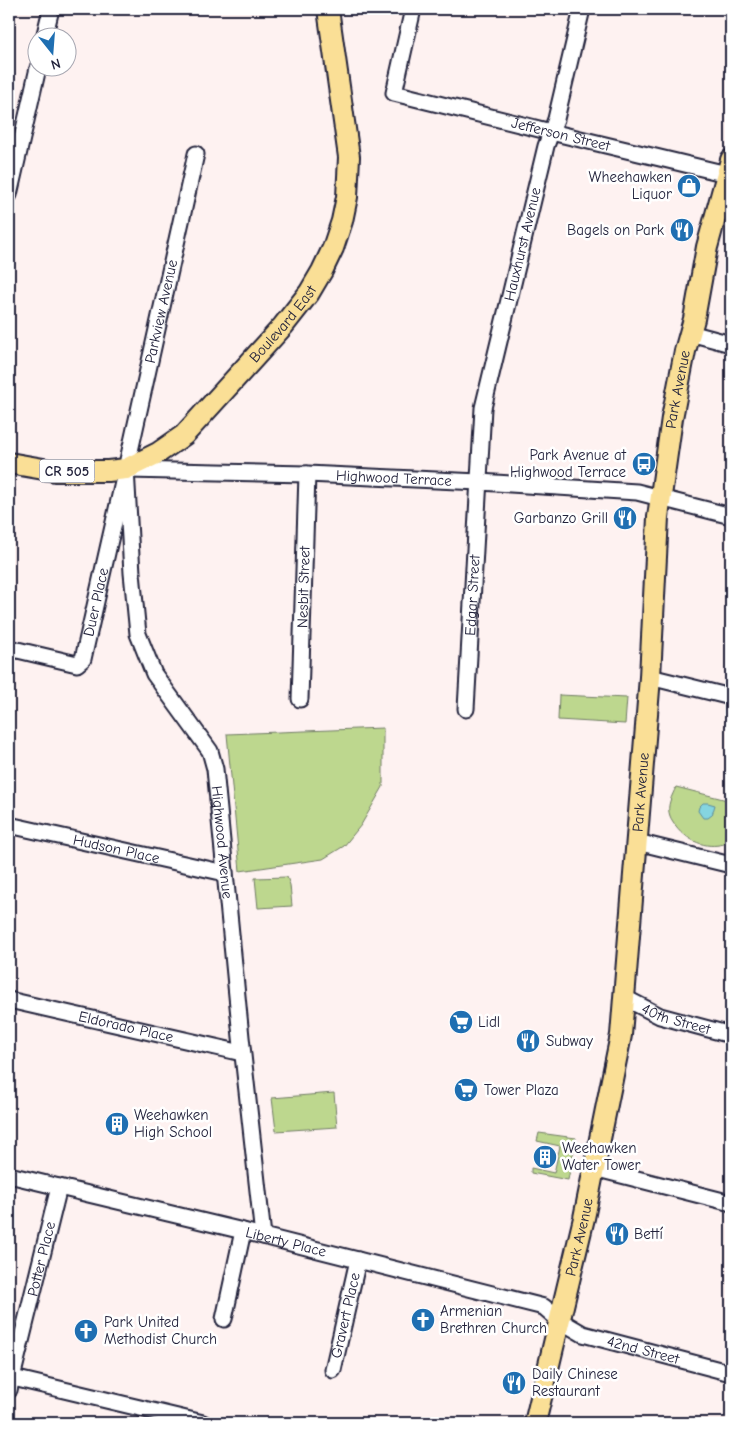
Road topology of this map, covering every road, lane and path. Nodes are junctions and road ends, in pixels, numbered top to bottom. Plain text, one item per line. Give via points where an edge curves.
1 (51, 9) edge
2 (328, 9) edge
3 (413, 9) edge
4 (582, 9) edge
5 (46, 28) edge
6 (36, 78) edge
7 (551, 132) junction
8 (196, 154) dead end
9 (730, 169) edge
10 (9, 194) edge
11 (690, 333) junction
12 (731, 344) edge
13 (9, 463) edge
14 (126, 470) junction
15 (307, 474) junction
16 (479, 482) junction
17 (660, 497) junction
18 (731, 516) edge
19 (9, 648) edge
20 (650, 677) junction
21 (731, 697) edge
22 (300, 699) dead end
23 (466, 709) dead end
24 (9, 825) edge
25 (637, 842) junction
26 (731, 865) edge
27 (225, 873) junction
28 (623, 997) junction
29 (9, 1000) edge
30 (731, 1035) edge
31 (242, 1053) junction
32 (594, 1168) junction
33 (9, 1175) edge
34 (59, 1187) junction
35 (731, 1203) edge
36 (243, 1231) junction
37 (263, 1236) junction
38 (358, 1260) junction
39 (224, 1319) dead end
40 (559, 1320) junction
41 (333, 1370) dead end
42 (731, 1372) edge
43 (10, 1382) edge
44 (202, 1423) edge
45 (535, 1423) edge

1 - 5 street
2 - 14 main road, Boulevard East via 349,157 345,205 328,260 316,283 292,315 184,435
3 - 7 street, Jefferson Street via 394,93
4 - 7 street, Hauxhurst Avenue
6 - 10 street
7 - 9 street, Jefferson Street
7 - 16 street, Hauxhurst Avenue via 483,408
8 - 14 street, Parkview Avenue
9 - 11 main road, Park Avenue via 707,247
11 - 12 street
11 - 17 main road, Park Avenue
13 - 14 main road, Boulevard East / CR 505 via 55,471
14 - 15 street, Highwood Terrace / CR 505
14 - 19 street, Duer Place via 83,659 77,664
14 - 27 street, Highwood Avenue via 138,634 154,674 210,751 215,769
15 - 16 street, Highwood Terrace / CR 505
15 - 22 street, Nesbit Street
16 - 17 street, Highwood Terrace / CR 505 via 637,492
16 - 23 street, Edgar Street
17 - 18 street, CR 505
17 - 20 main road, Park Avenue
20 - 21 street
20 - 25 main road, Park Avenue
24 - 27 street, Hudson Place
25 - 26 street
25 - 28 main road, Park Avenue
27 - 31 street, Highwood Avenue
28 - 30 street, 40th Street via 660,1016
28 - 32 main road, Park Avenue via 621,1035
29 - 31 street, Eldorado Place
31 - 37 street, Highwood Avenue
32 - 35 street
32 - 40 main road, Park Avenue
33 - 34 street, Liberty Place
34 - 36 street, Liberty Place
34 - 43 street, Potter Place
36 - 37 street, Liberty Place
36 - 39 street
37 - 38 street, Liberty Place
38 - 40 street, Liberty Place via 544,1307
38 - 41 street, Gravert Place
40 - 42 street, 42nd Street via 583,1334
40 - 45 main road, Park Avenue
43 - 44 street

